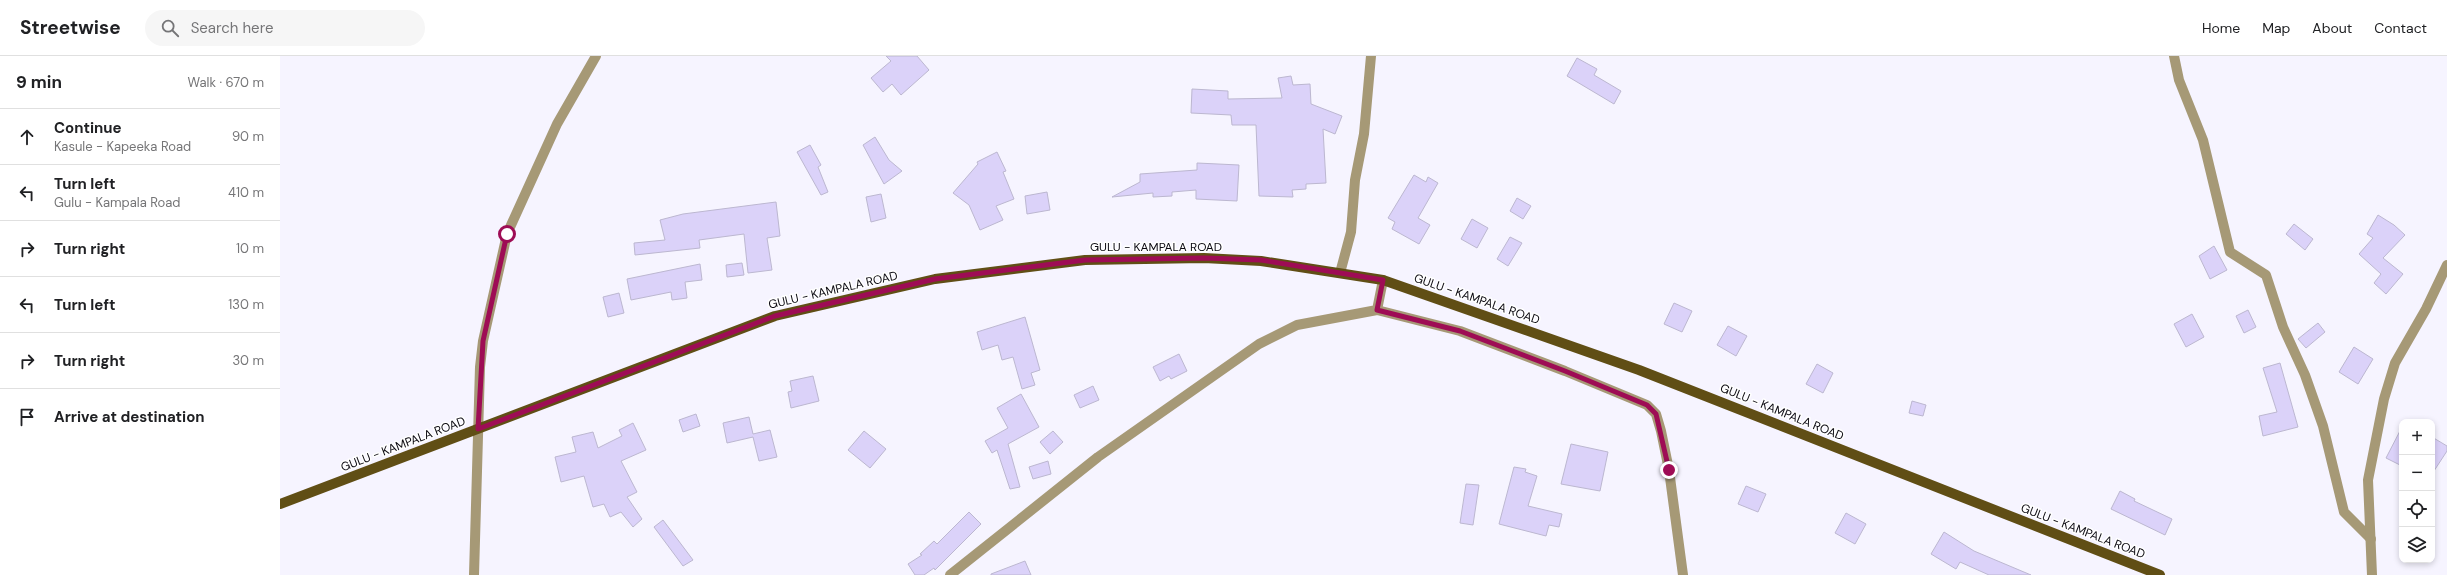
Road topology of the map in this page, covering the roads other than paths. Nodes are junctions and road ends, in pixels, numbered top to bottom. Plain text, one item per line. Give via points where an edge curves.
1 (596, 56) edge
2 (1371, 56) edge
3 (2174, 56) edge
4 (2447, 265) edge
5 (1340, 273) junction
6 (1383, 280) junction
7 (1377, 310) junction
8 (478, 429) junction
9 (280, 504) edge
10 (2372, 539) junction
11 (474, 575) edge
12 (950, 575) edge
13 (1683, 575) edge
14 (2160, 575) edge
15 (2372, 575) edge

1 - 8 street via 557,124 507,234 483,341
2 - 5 street via 1351,232
3 - 10 street via 2179,80 2204,140 2230,252 2266,275 2283,327 2305,375 2323,426 2344,512
4 - 10 street via 2396,363 2384,399 2368,480
5 - 6 main road, GULU - KAMPALA ROAD
5 - 8 main road, GULU - KAMPALA ROAD via 1261,260 1116,259 1085,260 935,279 775,316
6 - 7 street
6 - 14 main road, GULU - KAMPALA ROAD via 1639,370
7 - 12 street via 1297,325 1258,344 1098,457
7 - 13 street via 1460,331 1647,405 1656,414 1662,431
8 - 9 main road, GULU - KAMPALA ROAD
8 - 11 street
10 - 15 street

